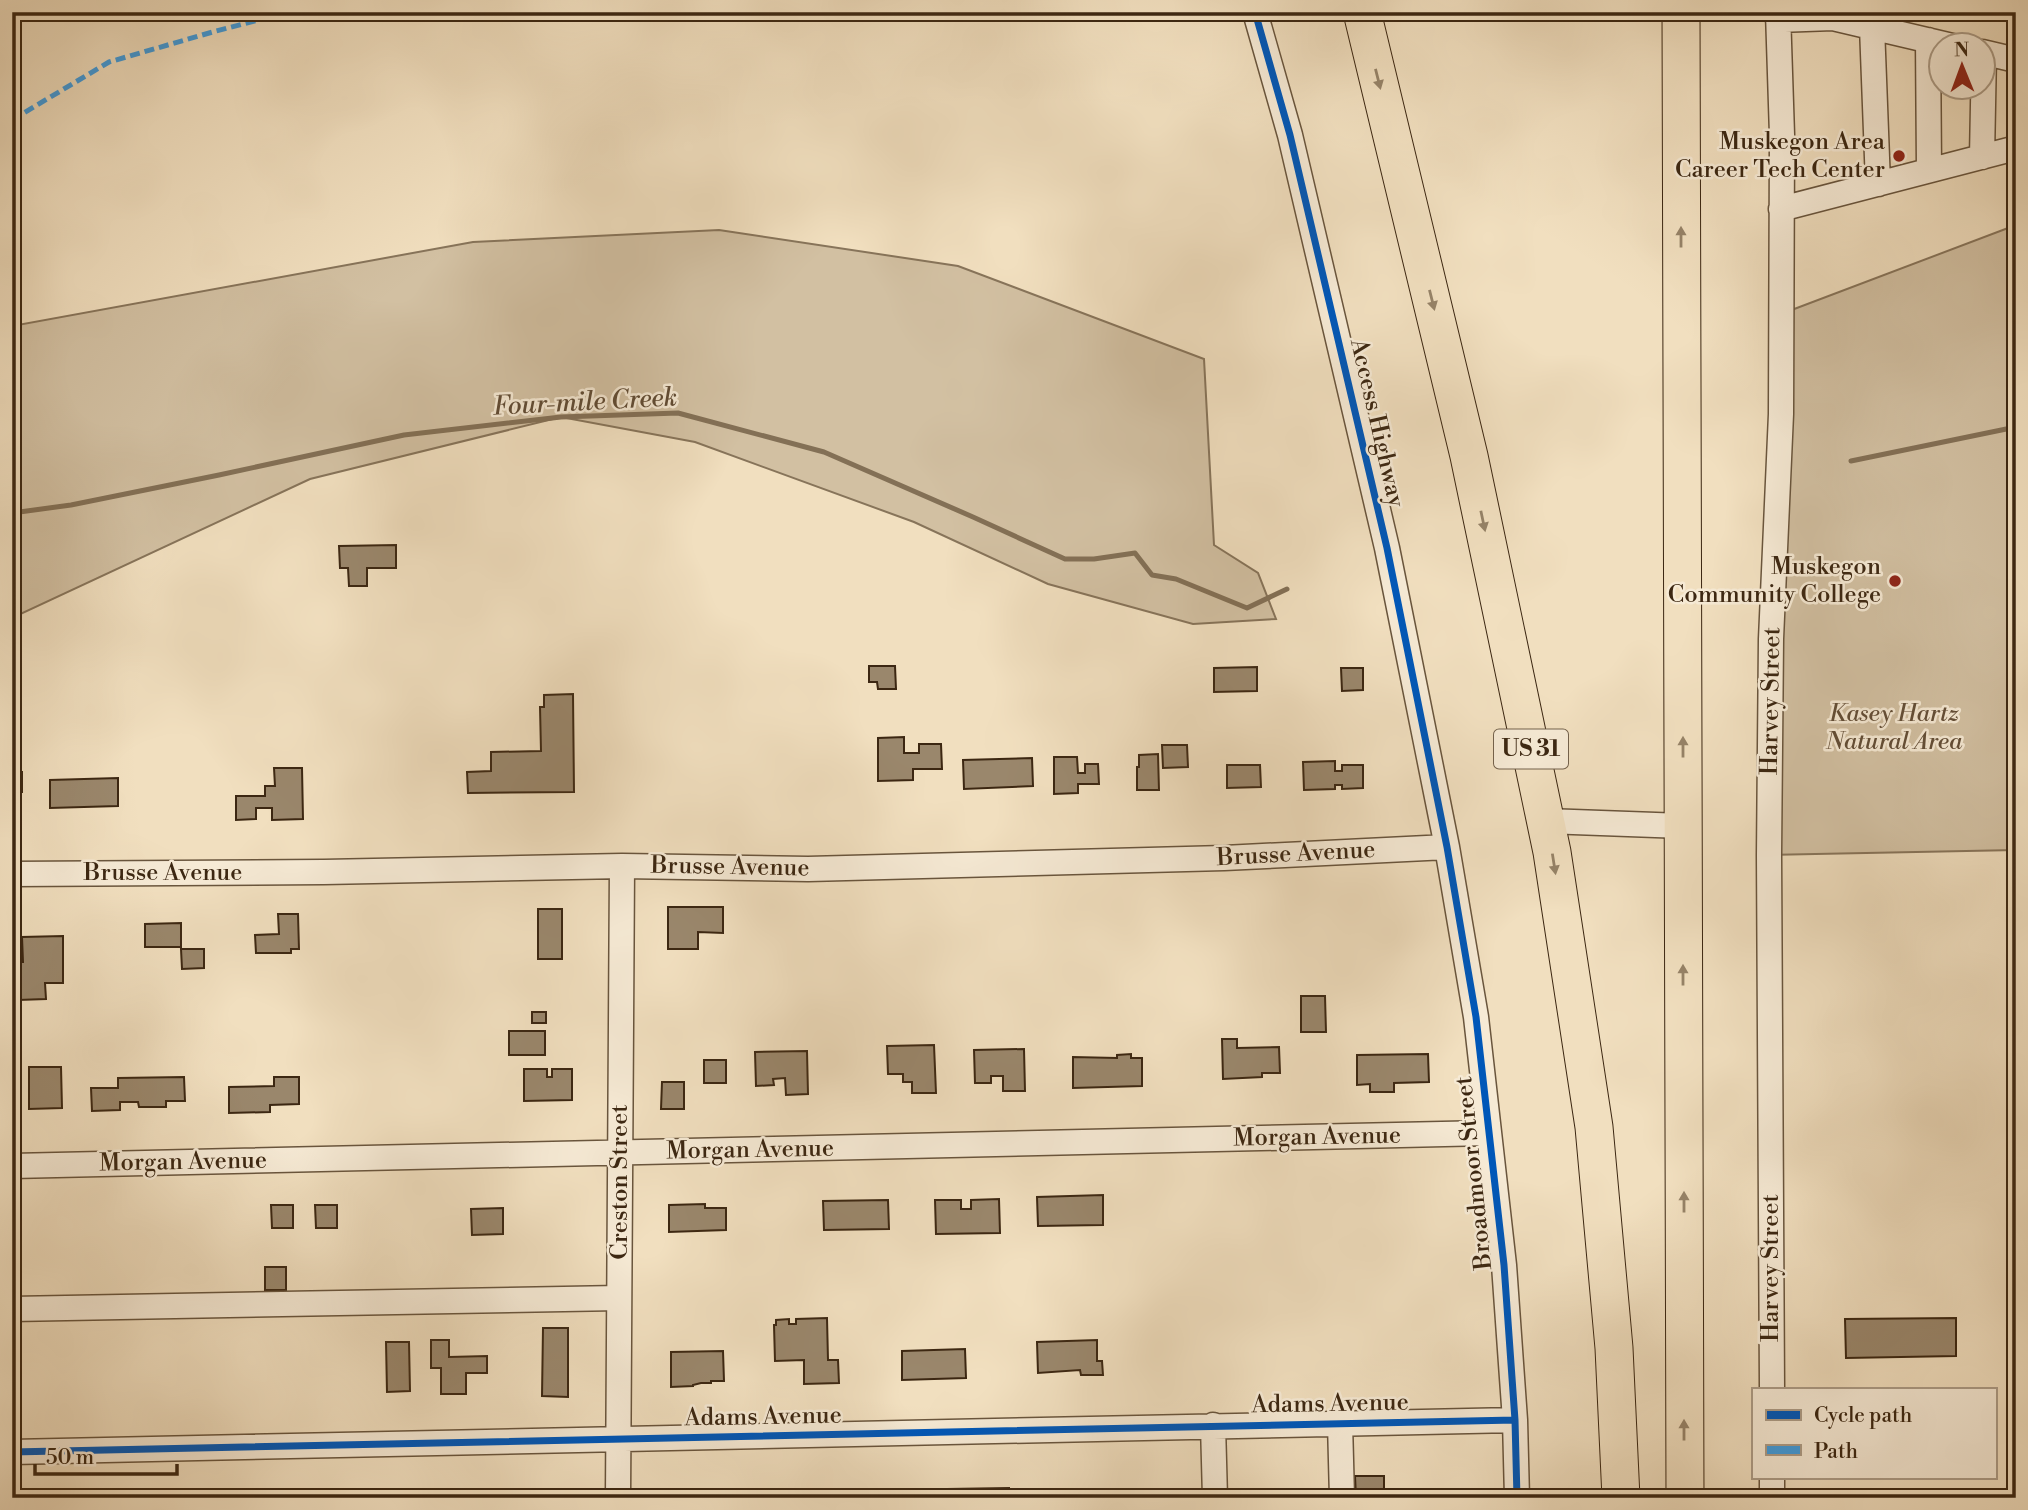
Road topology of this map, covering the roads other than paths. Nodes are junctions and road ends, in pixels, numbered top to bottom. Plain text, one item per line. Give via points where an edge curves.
1 (1255, 12) edge
2 (1362, 12) edge
3 (1681, 12) edge
4 (1778, 16) edge
5 (1872, 27) junction
6 (1926, 40) edge
7 (1996, 55) edge
8 (2016, 60) edge
9 (1935, 102) edge
10 (1983, 102) edge
11 (2016, 148) edge
12 (1982, 157) junction
13 (1930, 170) junction
14 (1878, 184) junction
15 (1782, 209) junction
16 (1546, 821) junction
17 (1683, 825) junction
18 (1447, 847) junction
19 (622, 866) junction
20 (12, 874) edge
21 (1488, 1133) junction
22 (619, 1153) junction
23 (12, 1166) edge
24 (619, 1298) junction
25 (12, 1308) edge
26 (1772, 1388) edge
27 (1515, 1419) junction
28 (1340, 1423) junction
29 (1213, 1425) junction
30 (618, 1439) junction
31 (12, 1452) edge
32 (1772, 1478) edge
33 (618, 1498) edge
34 (1215, 1498) edge
35 (1342, 1498) edge
36 (1517, 1498) edge
37 (1621, 1498) edge
38 (1685, 1498) edge
39 (1772, 1498) edge

1 - 18 street, Access Highway via 1290,135 1387,548
2 -> 16 highway, US 31 via 1469,456
17 -> 3 highway
4 - 5 street via 1833,18
4 - 15 street, Harvey Street
5 - 6 street
5 - 14 street
7 - 8 street
9 - 13 street
10 - 12 street
11 - 12 street
12 - 13 street
13 - 14 street
14 - 15 street
15 - 26 street, Harvey Street via 1769,855
16 - 17 street
16 -> 37 highway, US 31 via 1594,1126 1614,1348
38 -> 17 highway
18 - 19 street, Brusse Avenue via 808,869
18 - 21 street, Broadmoor Street via 1476,1017
19 - 20 street, Brusse Avenue
19 - 22 street, Creston Street
21 - 22 street, Morgan Avenue
21 - 27 street, Broadmoor Street via 1504,1265
22 - 23 street, Morgan Avenue
22 - 24 street, Creston Street
24 - 25 street
24 - 30 street, Creston Street
27 - 28 street, Adams Avenue
27 - 36 street, Broadmoor Street
28 - 29 street, Adams Avenue
28 - 35 street
29 - 30 street, Adams Avenue
29 - 34 street
30 - 31 street, Adams Avenue
30 - 33 street, Creston Street
32 - 39 street

